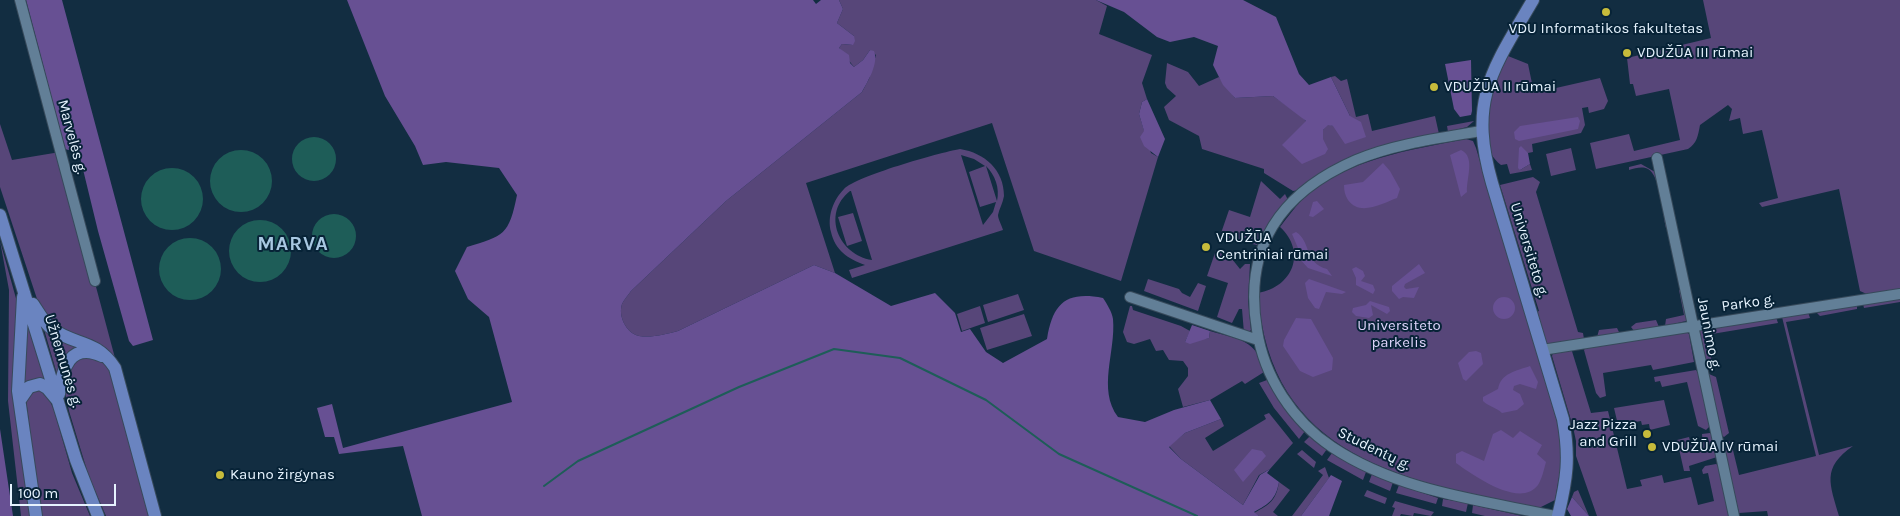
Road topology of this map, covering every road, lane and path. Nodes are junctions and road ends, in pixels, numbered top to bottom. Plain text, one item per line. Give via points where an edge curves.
1 (20, 0) edge
2 (1533, 0) edge
3 (1481, 131) junction
4 (1657, 158) dead end
5 (0, 215) edge
6 (95, 281) dead end
7 (24, 289) junction
8 (1900, 294) edge
9 (1130, 297) dead end
10 (1693, 326) junction
11 (1258, 340) junction
12 (1542, 350) junction
13 (110, 361) junction
14 (20, 400) junction
15 (58, 402) junction
16 (36, 516) edge
17 (98, 516) edge
18 (155, 516) edge
19 (1556, 516) edge
20 (1734, 516) edge

1 - 6 street, Marvelės g.
2 - 3 main road, Universiteto g. via 1492,75 1483,103
3 - 11 street, Studentų g. via 1358,160 1320,180 1296,199 1270,230 1257,262 1254,294
3 - 12 main road, Universiteto g. via 1490,177
4 - 10 street, Jaunimo g.
5 - 7 main road, Užnemunės g.
7 - 13 main road via 51,328 92,345
7 - 14 main road via 18,380
7 - 15 main road, Užnemunės g.
8 - 10 street, Parko g.
9 - 11 street
10 - 12 street, Parko g.
10 - 20 street, Jaunimo g.
11 - 19 street, Studentų g. via 1270,373 1288,403 1311,430 1332,447 1405,482
12 - 19 main road, Universiteto g. via 1563,419 1568,448 1568,471
13 - 15 main road via 88,352 68,360 62,371
13 - 18 main road via 120,380
14 - 15 main road via 29,387 40,384
14 - 16 main road
15 - 17 main road, Užnemunės g.

